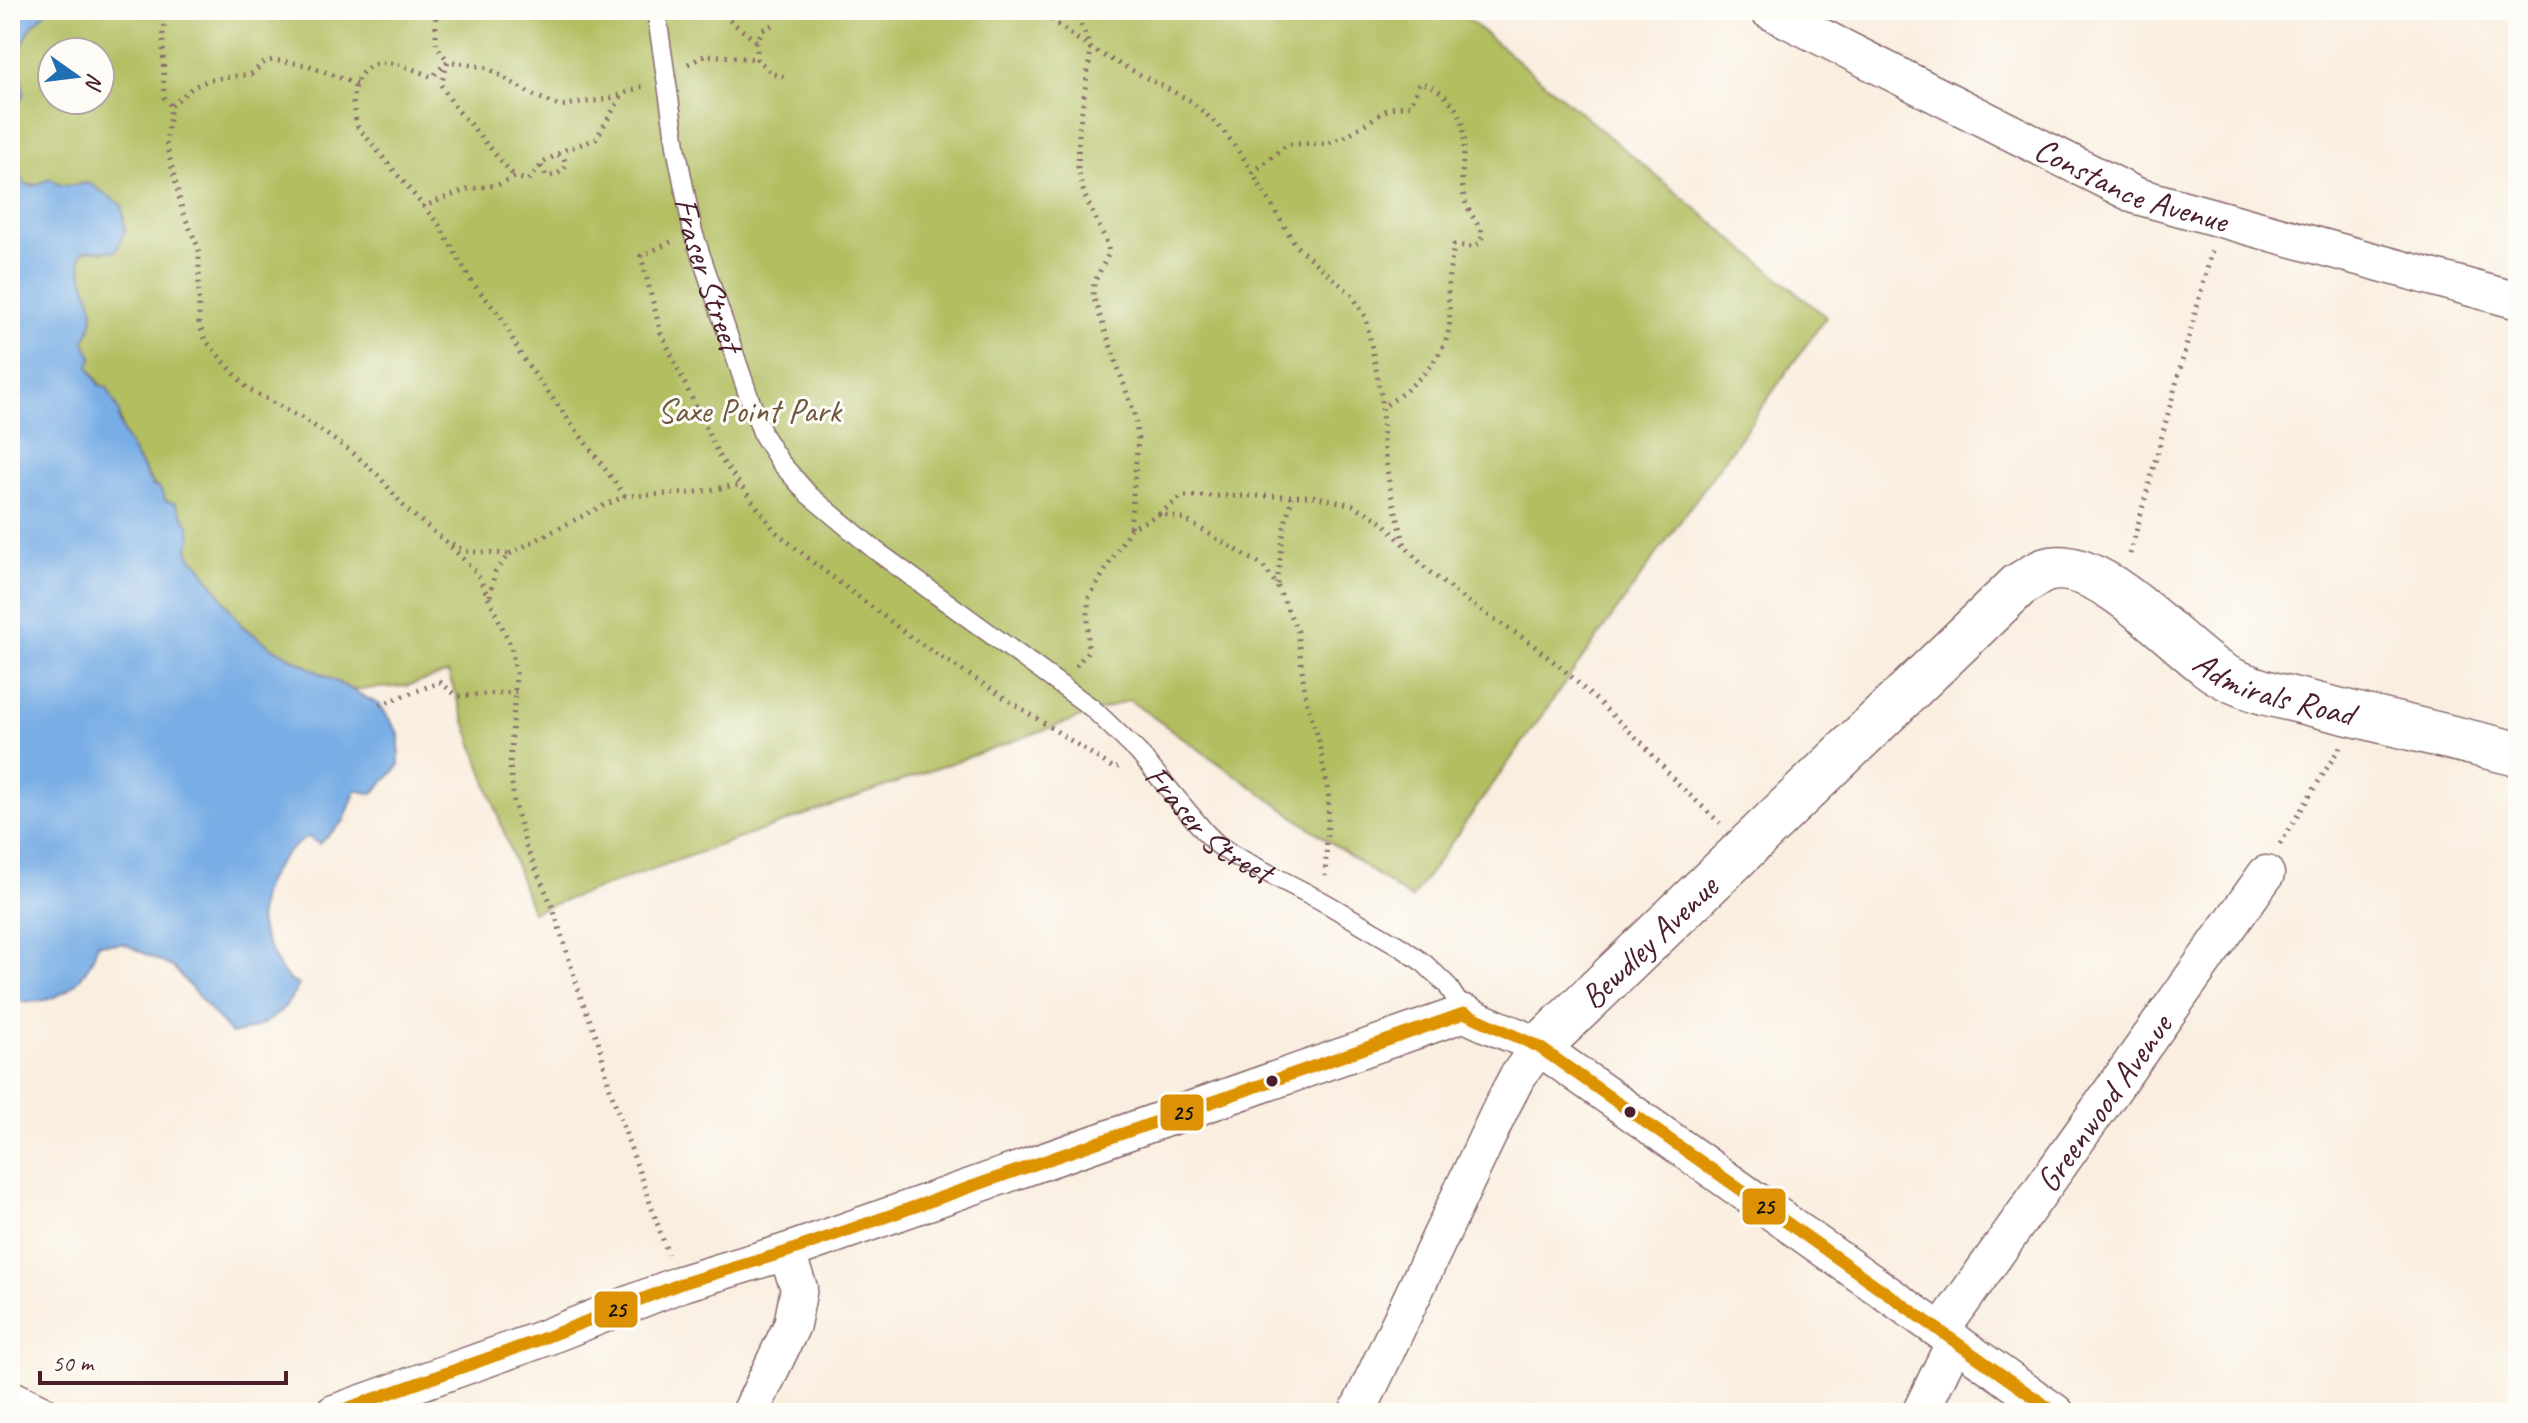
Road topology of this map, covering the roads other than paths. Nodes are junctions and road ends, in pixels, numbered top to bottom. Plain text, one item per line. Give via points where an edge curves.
1 (656, 10) edge
2 (1768, 10) edge
3 (2518, 301) edge
4 (2060, 568) joint
5 (2518, 754) edge
6 (2266, 874) road end
7 (1465, 1013) junction
8 (1539, 1047) junction
9 (786, 1252) junction
10 (1948, 1336) junction
11 (10, 1398) edge
12 (41, 1413) edge
13 (334, 1413) edge
14 (750, 1413) edge
15 (1357, 1413) edge
16 (1920, 1413) edge
17 (2056, 1413) edge

1 - 7 lane, Fraser Street via 693,232 763,435 780,462 809,495 875,550 1092,708 1138,752 1217,844 1379,932 1425,964
2 - 3 street, Constance Avenue via 2137,196
4 - 5 street, Admirals Road via 2087,573 2119,593 2233,681
4 - 8 street, Bewdley Avenue via 2019,585
6 - 10 street, Greenwood Avenue
7 - 8 street
7 - 9 street
8 - 10 street
8 - 15 street, Bewdley Avenue via 1503,1104
9 - 13 street via 680,1284
9 - 14 street via 799,1288 792,1325
10 - 16 street, Greenwood Avenue
10 - 17 street
11 - 12 street

